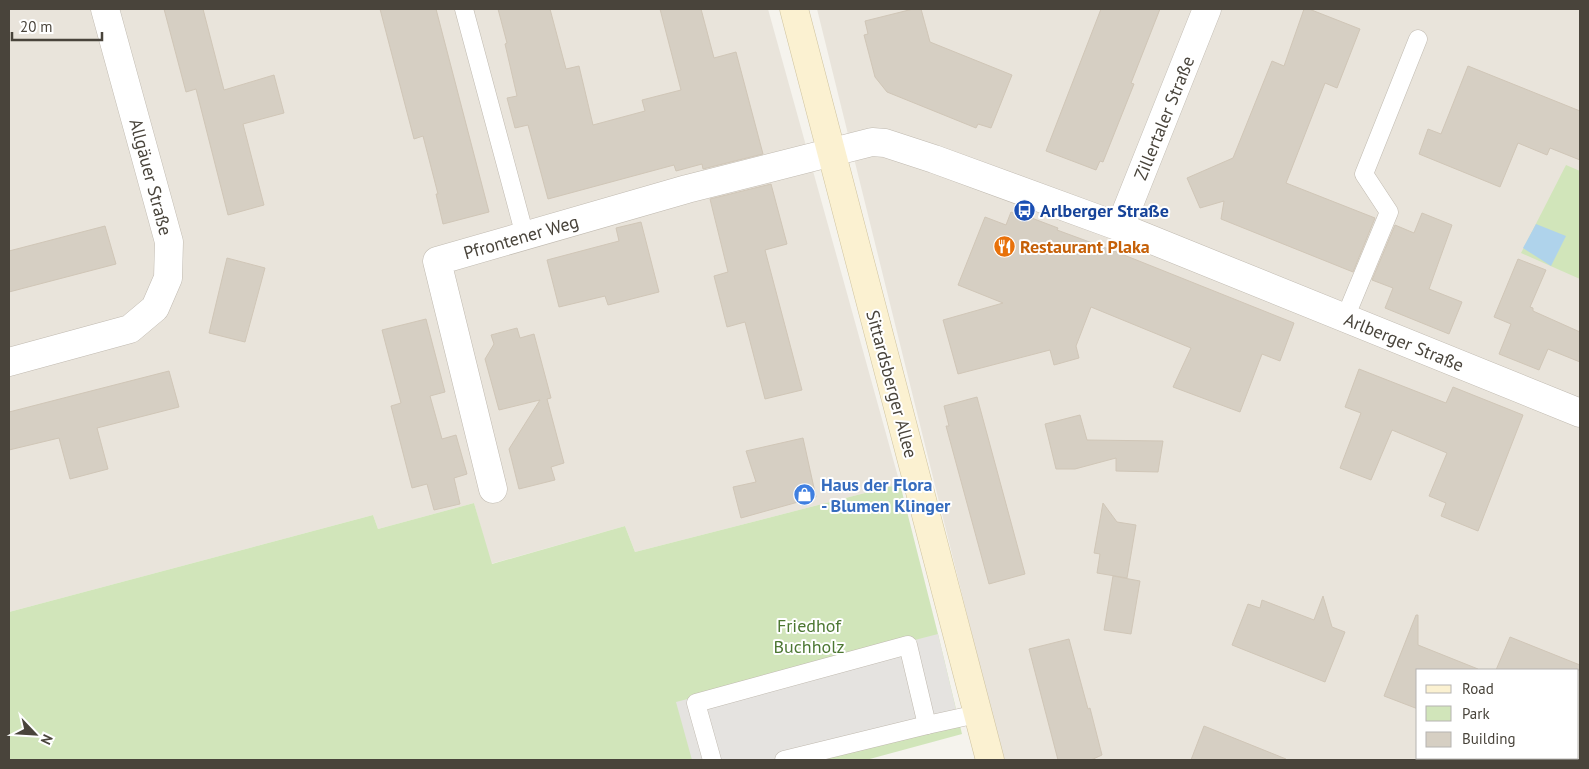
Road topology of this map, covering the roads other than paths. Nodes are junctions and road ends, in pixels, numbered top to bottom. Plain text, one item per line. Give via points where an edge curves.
1 (106, 9) edge
2 (464, 9) edge
3 (794, 9) edge
4 (1207, 9) edge
5 (1418, 39) dead end
6 (832, 152) junction
7 (1120, 227) junction
8 (524, 236) junction
9 (1346, 318) junction
10 (9, 362) edge
11 (1580, 413) edge
12 (493, 489) dead end
13 (978, 714) junction
14 (927, 725) junction
15 (712, 760) edge
16 (784, 760) edge
17 (990, 760) edge

1 - 10 street, Allgäuer Straße via 169,242 168,278 155,308 130,330
2 - 8 lane
3 - 6 main road, Sittardsberger Allee
4 - 7 street, Zillertaler Straße
5 - 9 lane via 1364,174 1389,212
6 - 7 street, Arlberger Straße via 872,142 885,143
6 - 8 street, Pfrontener Weg
6 - 13 main road, Sittardsberger Allee
7 - 9 street, Arlberger Straße
8 - 12 street, Pfrontener Weg via 437,261
9 - 11 street, Arlberger Straße
13 - 14 lane
13 - 17 main road, Sittardsberger Allee
14 - 15 lane via 908,645 696,703
14 - 16 lane

